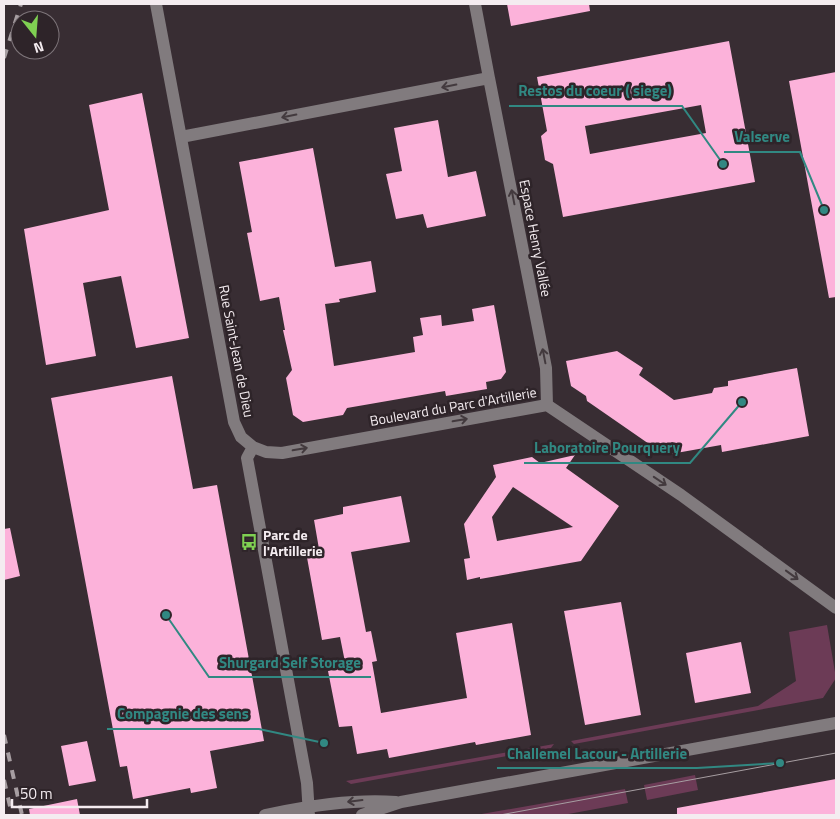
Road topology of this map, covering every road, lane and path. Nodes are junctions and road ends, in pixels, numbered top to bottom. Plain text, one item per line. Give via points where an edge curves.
1 (156, 4) edge
2 (475, 4) edge
3 (490, 78) junction
4 (181, 137) junction
5 (547, 405) junction
6 (253, 447) junction
7 (836, 608) edge
8 (836, 723) edge
9 (400, 802) junction
10 (309, 811) edge
11 (265, 815) edge
12 (362, 815) edge

1 - 4 street, Rue Saint-Jean de Dieu
2 - 3 street, Espace Henry Vallée
3 -> 4 street
5 -> 3 street, Espace Henry Vallée via 546,368
4 - 6 street, Rue Saint-Jean de Dieu via 234,422 241,437
6 -> 5 street, Boulevard du Parc d'Artillerie via 266,452 282,452
5 -> 7 street, Boulevard du Parc d'Artillerie via 680,495
6 - 10 street via 247,458 248,466 307,783
8 - 9 street
9 -> 10 street via 369,800
9 - 12 street
10 - 11 street

